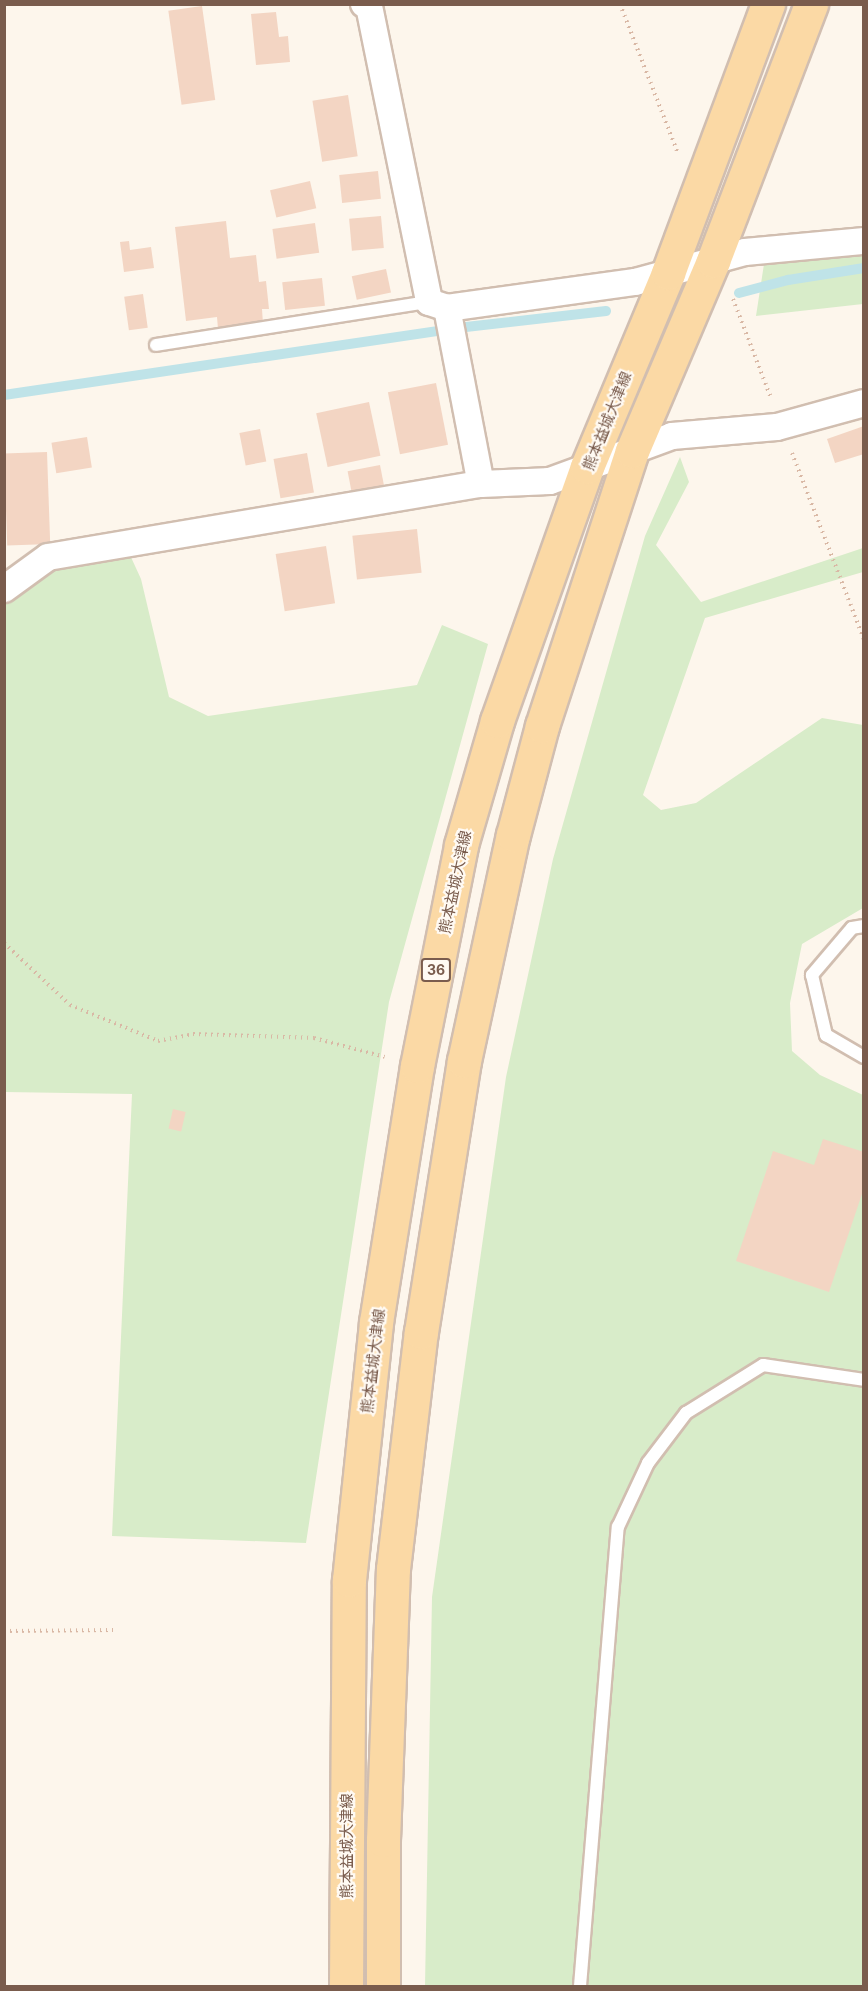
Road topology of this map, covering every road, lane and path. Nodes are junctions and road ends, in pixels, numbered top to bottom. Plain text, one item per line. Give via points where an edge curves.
1 (620, 4) edge
2 (768, 4) edge
3 (811, 4) edge
4 (369, 5) edge
5 (680, 160) dead end
6 (864, 241) edge
7 (713, 261) junction
8 (668, 273) junction
9 (731, 294) dead end
10 (442, 310) junction
11 (156, 345) dead end
12 (864, 403) edge
13 (774, 406) dead end
14 (791, 450) dead end
15 (632, 451) junction
16 (588, 467) junction
17 (481, 484) junction
18 (4, 589) edge
19 (864, 640) edge
20 (864, 926) edge
21 (4, 943) edge
22 (864, 1057) edge
23 (417, 1066) junction
24 (864, 1380) edge
25 (113, 1630) dead end
26 (4, 1631) edge
27 (346, 1986) edge
28 (383, 1986) edge
29 (580, 1986) edge

1 - 5 path
2 - 8 main road, 熊本益城大津線 / 36
3 - 7 main road
4 - 10 street
6 - 7 street via 745,252
7 - 8 street
7 - 15 main road
8 - 10 street via 635,282
8 - 16 main road, 熊本益城大津線 / 36
9 - 13 path
10 - 11 lane
10 - 17 street via 455,349
12 - 15 street via 777,427 672,436
14 - 19 path
15 - 16 street
15 - 28 main road via 531,770 456,1104 421,1332 393,1569 383,1840
16 - 17 street via 550,481
16 - 23 main road, 熊本益城大津線 / 36 via 497,721 468,822
17 - 18 street via 48,557
20 - 22 lane via 852,928 812,975 826,1035
21 - 23 path via 70,1005 158,1041 193,1034 314,1038
23 - 27 main road, 熊本益城大津線 / 36 via 376,1322 349,1580
24 - 29 lane via 763,1365 686,1413 648,1463 618,1527
25 - 26 path

